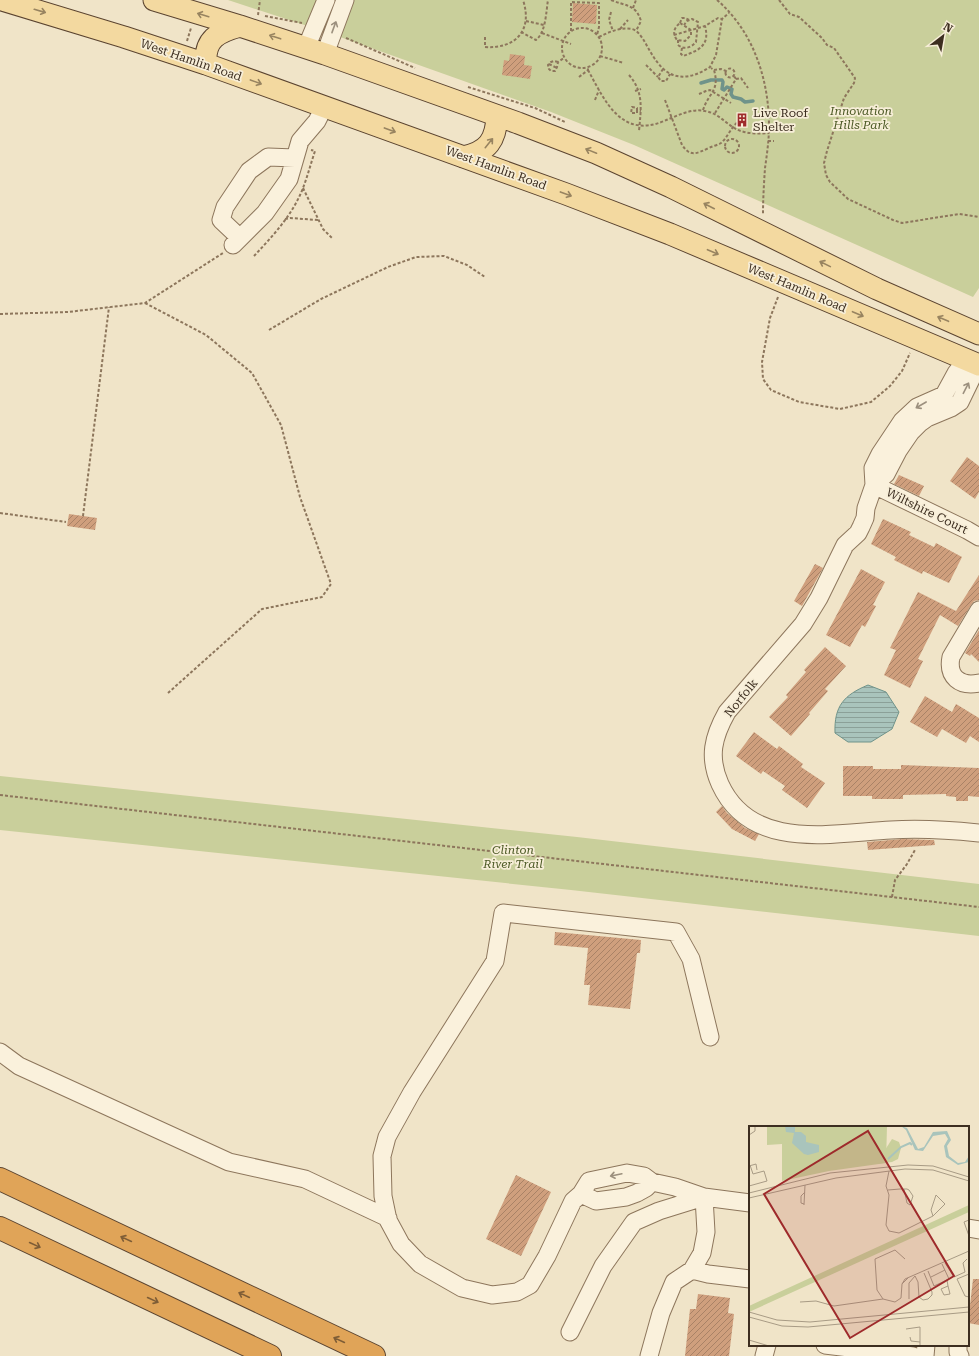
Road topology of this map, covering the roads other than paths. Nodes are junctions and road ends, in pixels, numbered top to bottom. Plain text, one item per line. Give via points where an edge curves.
1 (2, 0) edge
2 (154, 0) edge
3 (326, 0) edge
4 (345, 0) edge
5 (240, 26) junction
6 (315, 51) junction
7 (206, 64) junction
8 (324, 107) junction
9 (497, 116) junction
10 (463, 156) junction
11 (295, 158) junction
12 (979, 334) edge
13 (976, 359) edge
14 (874, 485) junction
15 (979, 537) edge
16 (979, 610) edge
17 (979, 683) edge
18 (979, 833) edge
19 (710, 1037) dead end
20 (0, 1052) edge
21 (0, 1179) edge
22 (652, 1182) junction
23 (582, 1194) junction
24 (704, 1198) junction
25 (749, 1203) edge
26 (388, 1218) junction
27 (0, 1228) edge
28 (969, 1228) edge
29 (979, 1230) edge
30 (692, 1270) junction
31 (749, 1279) edge
32 (570, 1332) dead end
33 (767, 1346) edge
34 (832, 1346) edge
35 (925, 1346) edge
36 (958, 1346) edge
37 (270, 1356) edge
38 (374, 1356) edge
39 (648, 1356) edge
40 (764, 1356) edge
41 (913, 1356) edge
42 (960, 1356) edge

1 -> 7 main road, West Hamlin Road
5 -> 2 main road
3 - 6 street
6 -> 4 street
6 -> 5 main road
5 - 7 main road via 213,38 207,48
6 - 9 main road
7 -> 8 main road, West Hamlin Road
8 -> 10 main road, West Hamlin Road
8 - 11 street via 317,121 300,141
10 -> 9 main road via 479,153 489,144 495,132
12 -> 9 main road via 877,289 632,169
10 -> 13 main road, West Hamlin Road via 641,222
11 - 11 street via 289,179 265,213 237,242 221,220 225,207 249,171 268,157
13 - 14 street, Norfolk via 956,373 947,391 946,402 925,402 902,421 892,447 886,474
14 - 15 street, Wiltshire Court
14 - 18 street, Norfolk via 858,533 845,545 803,624 727,712 718,731 713,751 715,774 731,803 741,813 773,830 813,835 920,829
16 - 17 street via 951,657 949,665 951,673 964,684
19 - 26 street via 691,959 676,932 503,914 495,961 412,1092 387,1137 382,1156 383,1196
20 - 26 street via 19,1066 229,1162 305,1179
38 -> 21 highway
22 - 23 street via 637,1194 626,1197 596,1201
22 -> 23 street via 644,1176 627,1173 589,1181
22 - 24 street
23 - 26 street via 573,1200 547,1256 530,1285 517,1292 504,1294 492,1295 462,1288 420,1264 401,1244
24 - 25 street
24 - 30 street via 706,1232 702,1253
24 - 32 street via 659,1211 634,1222 603,1266
27 -> 37 highway
28 - 29 street
30 - 31 street
30 - 39 street via 674,1282
33 - 40 street
34 - 41 street
35 - 41 street
36 - 42 street

